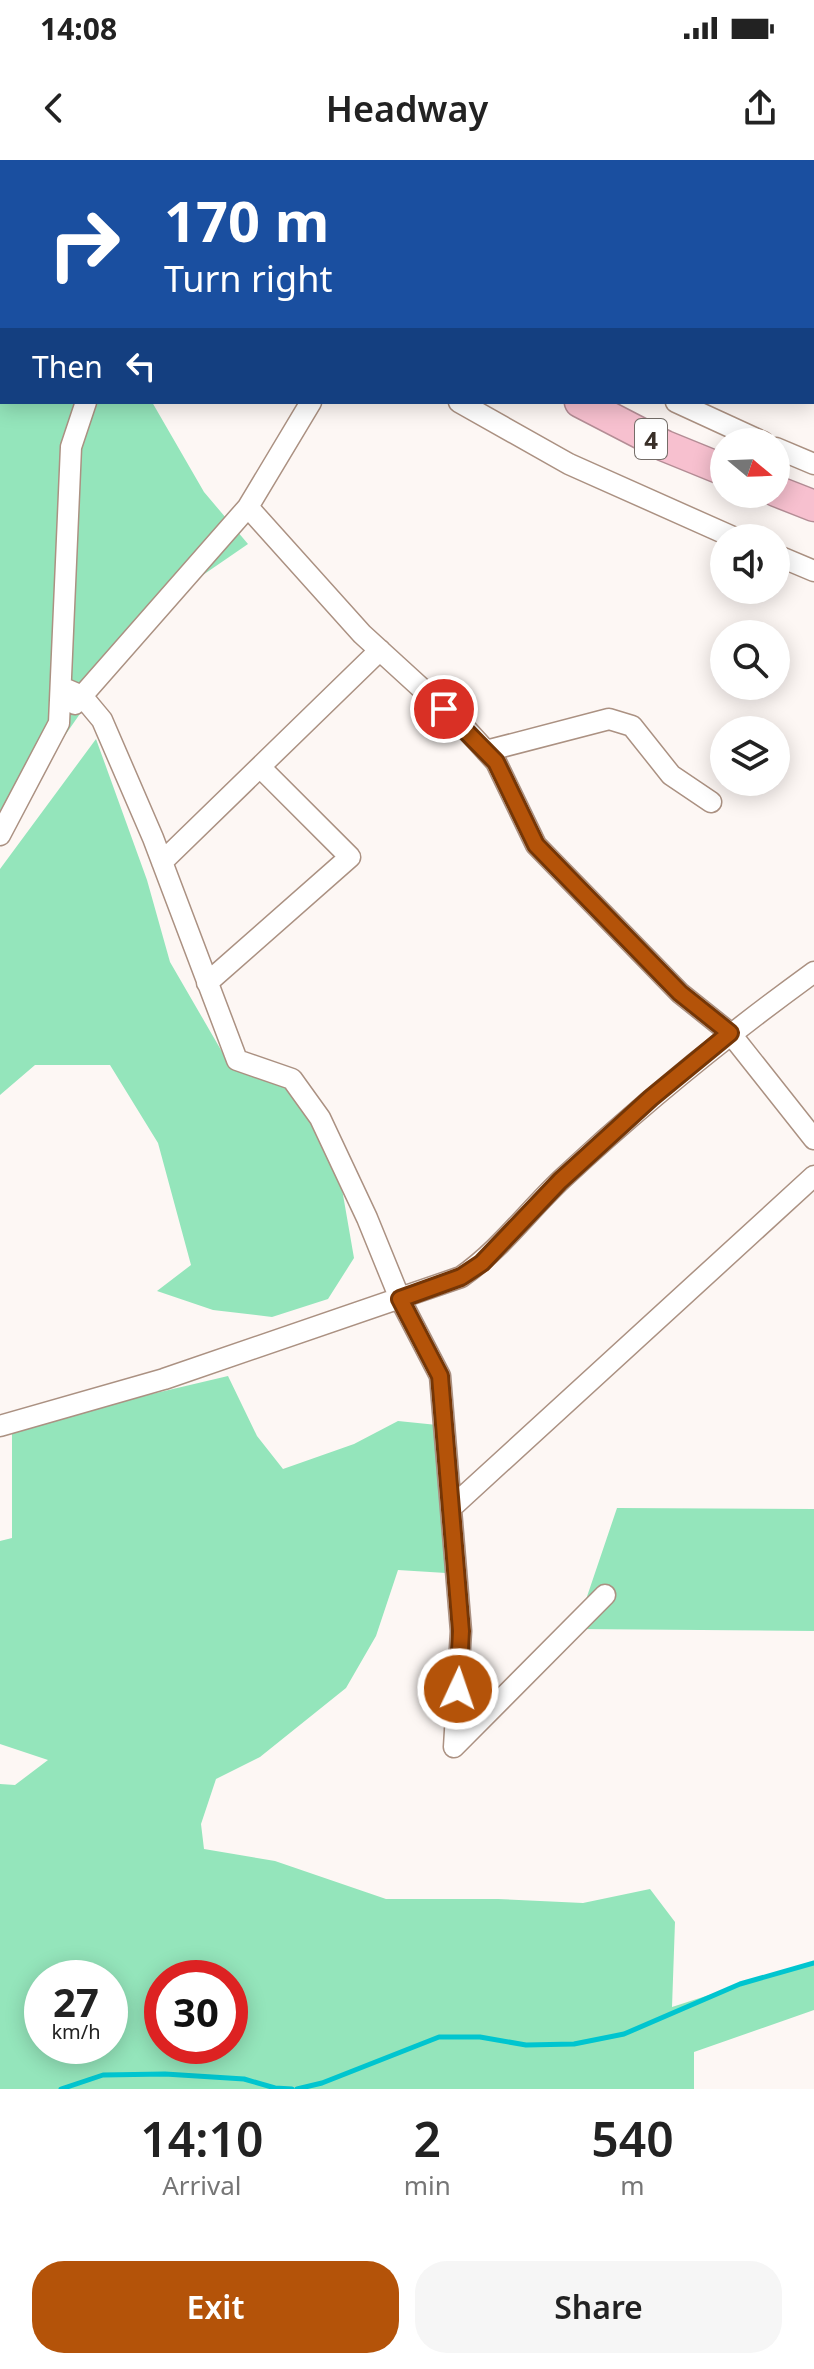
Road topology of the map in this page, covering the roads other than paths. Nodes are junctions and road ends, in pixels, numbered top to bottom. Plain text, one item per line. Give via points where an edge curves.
1 (85, 404) edge
2 (310, 404) edge
3 (463, 404) edge
4 (584, 404) edge
5 (680, 404) edge
6 (733, 428) edge
7 (790, 454) edge
8 (710, 464) edge
9 (814, 464) edge
10 (790, 497) edge
11 (814, 506) edge
12 (248, 507) junction
13 (710, 527) edge
14 (790, 561) edge
15 (814, 571) edge
16 (380, 650) junction
17 (61, 687) junction
18 (82, 696) junction
19 (59, 723) junction
20 (486, 751) junction
21 (260, 767) junction
22 (711, 802) dead end
23 (0, 835) edge
24 (162, 862) junction
25 (814, 972) edge
26 (207, 983) junction
27 (730, 1033) junction
28 (814, 1139) edge
29 (814, 1176) edge
30 (400, 1299) junction
31 (0, 1426) edge
32 (451, 1508) junction
33 (605, 1595) dead end

1 - 17 street via 71,447
2 - 12 street
3 - 13 street via 569,464
4 - 8 highway, 4
5 - 6 street
7 - 9 street
10 - 11 highway
12 - 16 street
12 - 18 street
14 - 15 street
16 - 20 street
16 - 21 street
17 - 18 street
17 - 19 street
18 - 19 street
18 - 24 street via 102,720
19 - 23 street
20 - 22 street via 609,719 632,726 671,775
20 - 27 street via 536,845 680,993
21 - 24 street
21 - 26 street via 350,857
24 - 26 street
25 - 27 street
26 - 30 street via 237,1060 292,1079 320,1118
27 - 28 street
27 - 30 street via 560,1181 482,1263 461,1277
29 - 32 street
30 - 31 street via 164,1379
30 - 32 street via 440,1376
32 - 33 street via 461,1631 454,1747

